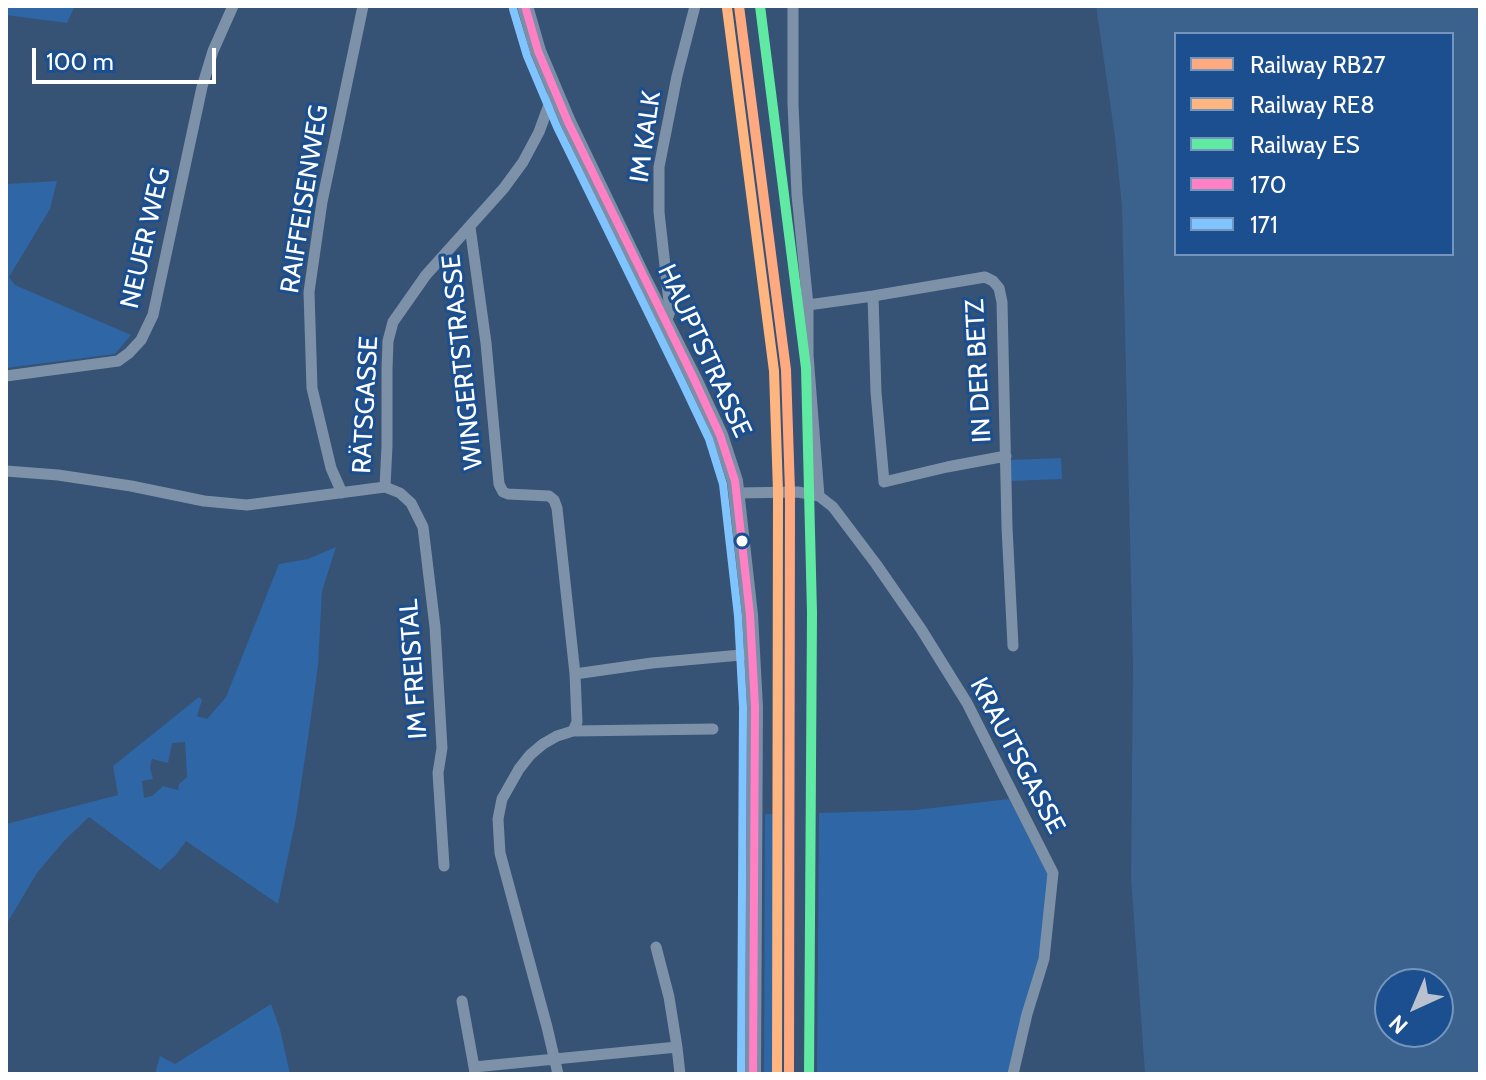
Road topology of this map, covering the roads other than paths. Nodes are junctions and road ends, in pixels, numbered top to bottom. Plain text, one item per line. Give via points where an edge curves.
1 (233, 6) edge
2 (363, 6) edge
3 (525, 6) edge
4 (695, 6) edge
5 (793, 6) edge
6 (554, 91) junction
7 (470, 227) junction
8 (873, 296) junction
9 (808, 305) junction
10 (666, 323) junction
11 (6, 376) edge
12 (1006, 456) junction
13 (6, 471) edge
14 (385, 487) junction
15 (342, 493) junction
16 (737, 493) junction
17 (819, 496) junction
18 (1013, 646) dead end
19 (752, 654) junction
20 (575, 674) junction
21 (713, 729) dead end
22 (573, 731) junction
23 (444, 866) dead end
24 (656, 947) dead end
25 (462, 1001) dead end
26 (677, 1047) junction
27 (554, 1059) junction
28 (474, 1070) edge
29 (558, 1074) edge
30 (680, 1074) edge
31 (753, 1074) edge
32 (1013, 1074) edge

1 - 11 street, NEUER WEG via 202,87 160,286 141,340 118,361
2 - 15 street, RAIFFEISENWEG via 310,280 312,388
3 - 6 main road, HAUPTSTRASSE
4 - 10 street, IM KALK via 659,167 670,311
5 - 9 street via 796,179
6 - 7 street, RÄTSGASSE via 523,162
6 - 10 main road, HAUPTSTRASSE
7 - 14 street, RÄTSGASSE via 393,322 388,341
7 - 20 street, WINGERTSTRASSE via 499,484 508,494 554,500
8 - 9 street, IN DER BETZ
8 - 12 street, IN DER BETZ via 985,277 999,288
8 - 12 street via 884,482
9 - 17 street
10 - 16 main road, HAUPTSTRASSE via 720,435
12 - 18 street, IN DER BETZ
13 - 15 street, RÄTSGASSE via 247,505
14 - 15 street, RÄTSGASSE
14 - 23 street, IM FREISTAL via 411,503 423,527 435,627
16 - 17 street
16 - 19 main road, HAUPTSTRASSE
17 - 32 street, KRAUTSGASSE via 876,564 952,678 1053,873 1044,959
19 - 20 street
19 - 31 main road, HAUPTSTRASSE
20 - 22 street, WINGERTSTRASSE
21 - 22 street
22 - 27 street via 530,755 502,799 498,819 500,853
24 - 26 street
25 - 28 street
26 - 27 street
26 - 30 street
27 - 28 street
27 - 29 street

